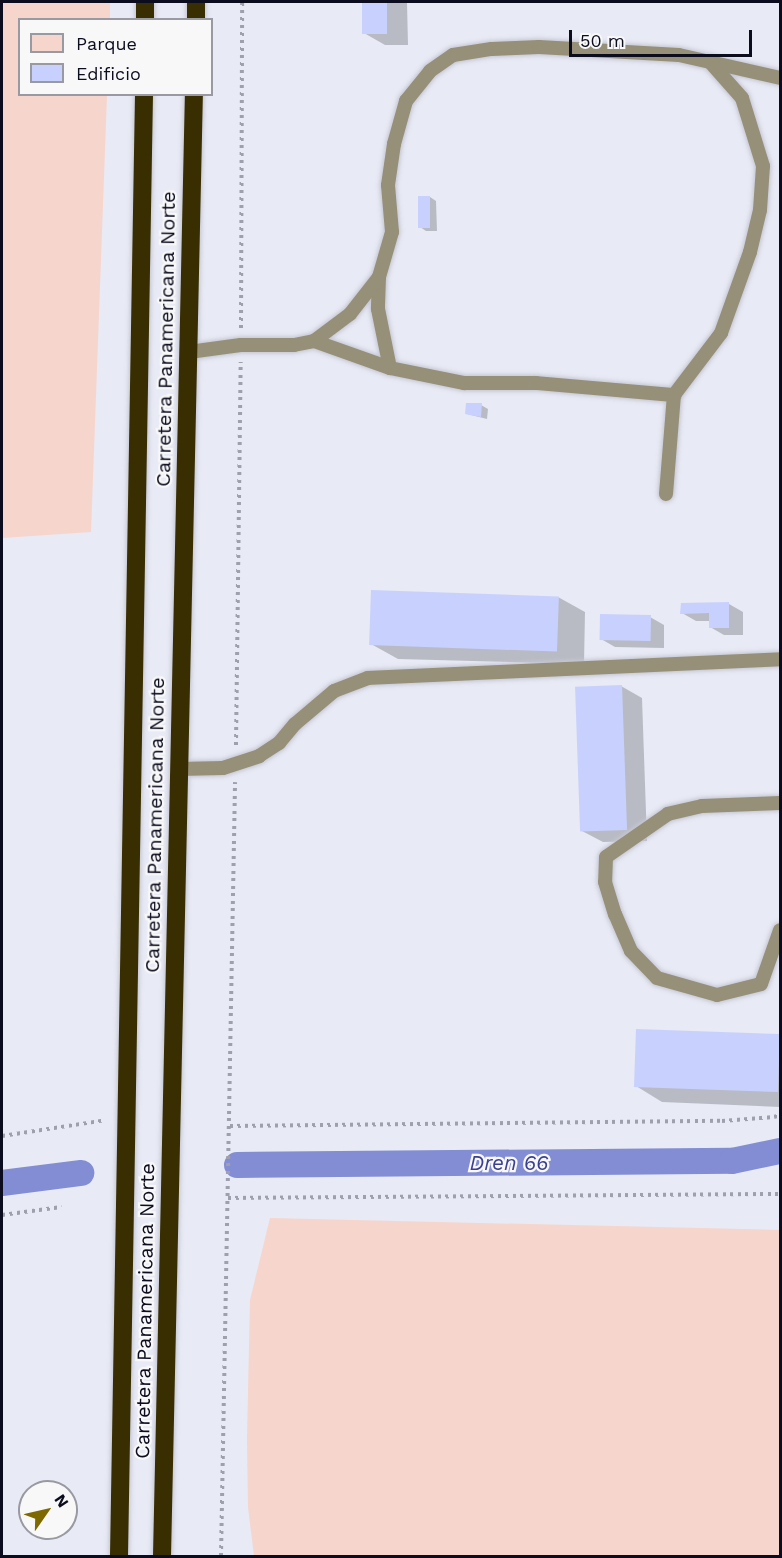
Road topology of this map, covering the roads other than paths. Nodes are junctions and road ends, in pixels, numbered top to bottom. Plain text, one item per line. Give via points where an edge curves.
1 (145, 2) edge
2 (196, 2) edge
3 (145, 18) edge
4 (196, 18) edge
5 (710, 62) junction
6 (780, 78) edge
7 (144, 96) edge
8 (194, 96) edge
9 (379, 277) junction
10 (314, 341) junction
11 (189, 352) junction
12 (390, 368) junction
13 (674, 394) junction
14 (666, 494) dead end
15 (780, 659) edge
16 (179, 769) junction
17 (780, 802) edge
18 (780, 930) edge
19 (119, 1557) edge
20 (162, 1557) edge

1 - 3 highway
2 - 4 highway
5 - 6 lane
5 - 9 lane via 679,55 539,47 453,55 430,71 406,100 388,185 392,232
5 - 13 lane via 742,98 763,166 760,210 750,252 721,333
7 - 19 highway, Carretera Panamericana Norte
8 - 11 highway, Carretera Panamericana Norte
9 - 10 lane via 350,314
9 - 12 lane via 378,309
10 - 11 lane
10 - 12 lane
11 - 16 highway, Carretera Panamericana Norte
12 - 13 lane via 464,383 536,383
13 - 14 lane
15 - 16 lane via 368,678 334,691 259,756 223,768
16 - 20 highway, Carretera Panamericana Norte
17 - 18 lane via 702,806 668,814 606,857 605,882 631,951 657,978 717,995 761,984

